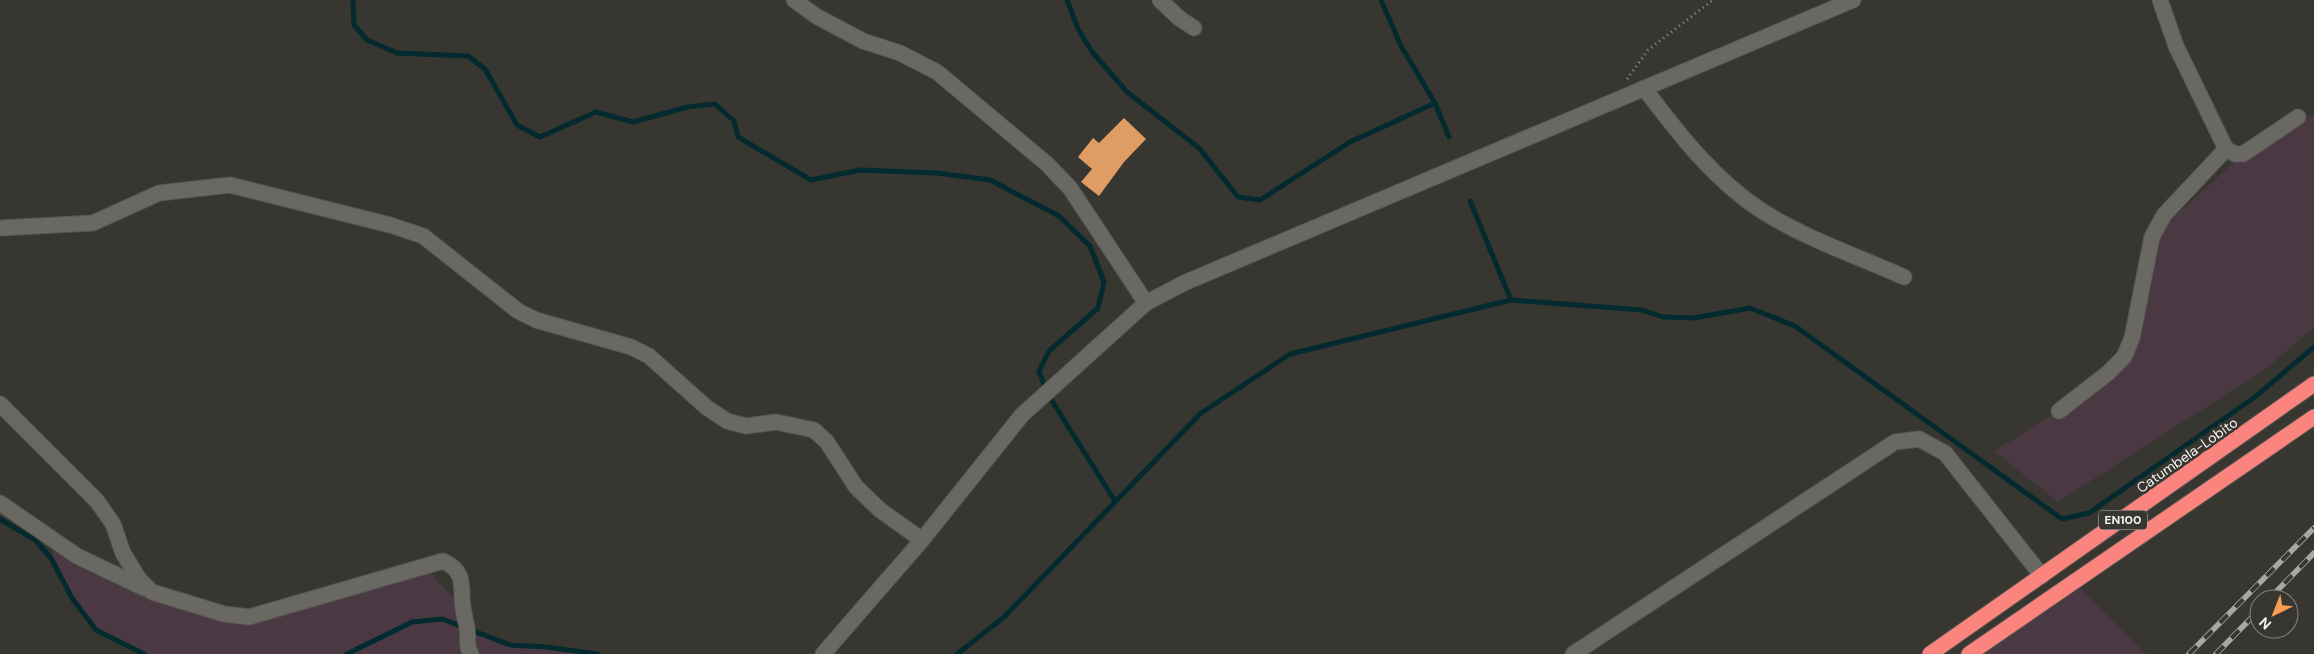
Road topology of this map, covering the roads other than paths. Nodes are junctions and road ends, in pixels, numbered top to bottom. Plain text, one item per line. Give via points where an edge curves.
1 (794, 0) edge
2 (1160, 0) edge
3 (1853, 0) edge
4 (2160, 0) edge
5 (1194, 28) dead end
6 (1644, 88) junction
7 (2298, 117) dead end
8 (2226, 149) junction
9 (0, 228) edge
10 (1904, 277) dead end
11 (1146, 304) junction
12 (2314, 384) edge
13 (0, 404) edge
14 (2058, 410) dead end
15 (2314, 417) edge
16 (0, 503) edge
17 (922, 540) junction
18 (2042, 576) junction
19 (152, 592) junction
20 (471, 654) edge
21 (823, 654) edge
22 (1573, 654) edge
23 (1930, 654) edge
24 (1969, 654) edge

1 - 11 street via 816,16 863,41 900,53 937,72 1048,164 1070,188
2 - 5 street
3 - 6 street
4 - 8 street via 2176,46
6 - 10 street via 1694,153 1761,210 1792,228
6 - 11 street via 1184,283
7 - 8 street via 2243,154
8 - 14 street via 2164,215 2152,237 2132,338 2124,357
9 - 17 street via 92,222 159,193 230,185 414,233 430,241 518,311 536,320 631,347 649,356 706,407 727,421 746,426 776,422 814,430 827,442 856,487 880,510
11 - 17 street via 1022,414
12 - 18 highway, Catumbela-Lobito / EN100
13 - 19 street via 97,501 113,524 123,553 139,579
15 - 24 highway, EN100
16 - 19 street via 77,556
17 - 21 street
18 - 22 street via 1945,453 1919,439 1906,439 1895,442
18 - 23 highway, Catumbela-Lobito / EN100
19 - 20 street via 224,614 249,617 443,561 454,566 462,580 468,629 466,646

